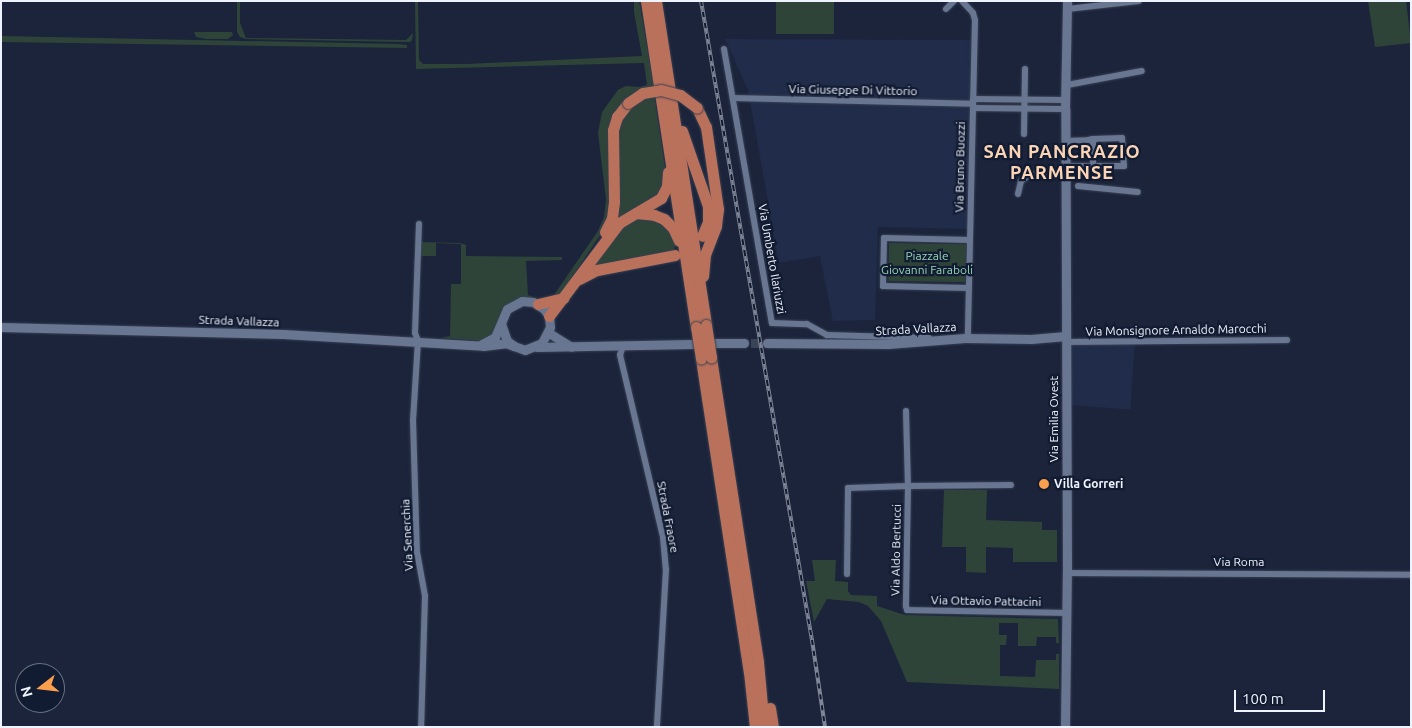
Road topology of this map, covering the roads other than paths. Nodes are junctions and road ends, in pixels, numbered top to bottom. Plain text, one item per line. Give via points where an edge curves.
1 (646, 1) edge
2 (656, 1) edge
3 (954, 1) edge
4 (962, 1) edge
5 (1139, 1) edge
6 (1067, 5) edge
7 (946, 9) dead end
8 (724, 50) dead end
9 (1025, 69) dead end
10 (1142, 71) dead end
11 (658, 76) junction
12 (1067, 85) junction
13 (733, 98) junction
14 (1024, 100) junction
15 (973, 104) junction
16 (1065, 104) junction
17 (672, 106) junction
18 (1024, 109) junction
19 (1024, 134) dead end
20 (1090, 140) junction
21 (1065, 141) junction
22 (1093, 166) junction
23 (1065, 168) junction
24 (1078, 186) dead end
25 (1138, 192) dead end
26 (1018, 194) dead end
27 (636, 213) junction
28 (419, 224) dead end
29 (702, 236) dead end
30 (970, 240) junction
31 (675, 255) dead end
32 (574, 283) junction
33 (969, 288) junction
34 (563, 298) junction
35 (538, 304) junction
36 (693, 305) junction
37 (549, 316) junction
38 (501, 324) junction
39 (701, 326) junction
40 (1, 328) edge
41 (549, 333) junction
42 (968, 338) junction
43 (950, 339) junction
44 (1066, 339) junction
45 (1287, 340) dead end
46 (418, 341) junction
47 (715, 343) dead end
48 (748, 343) tunnel mouth
49 (692, 344) dead end
50 (767, 344) tunnel mouth
51 (476, 345) junction
52 (514, 346) junction
53 (623, 346) junction
54 (537, 347) junction
55 (571, 347) junction
56 (706, 358) junction
57 (906, 414) dead end
58 (1011, 485) dead end
59 (908, 486) junction
60 (1067, 572) junction
61 (847, 574) dead end
62 (1411, 575) edge
63 (908, 610) joint
64 (1065, 613) junction
65 (752, 624) junction
66 (421, 727) edge
67 (657, 727) edge
68 (755, 727) edge
69 (764, 727) edge
70 (773, 727) edge
71 (1065, 727) edge

1 - 11 highway
2 - 17 highway
3 - 7 street
4 - 15 street, Via Bruno Buozzi via 975,18
5 - 6 street
6 - 12 street, Via Emilia Ovest
8 - 13 street, Via Umberto Ilariuzzi
9 - 14 street
10 - 12 street
11 - 27 highway via 668,180 659,200
11 - 36 highway
12 - 16 street, Via Emilia Ovest
13 - 15 street, Via Giuseppe Di Vittorio
13 - 43 street, Via Umberto Ilariuzzi via 772,323 807,324 827,335
14 - 15 street
14 - 16 street
14 - 18 street
15 - 18 street
15 - 30 street, Via Bruno Buozzi
16 - 18 street
16 - 21 street, Via Emilia Ovest
17 - 29 highway via 708,206 708,222
17 - 39 highway
18 - 19 street
20 - 21 street
20 - 22 street
20 - 22 street via 1122,138 1125,164
21 - 23 street, Via Emilia Ovest
22 - 23 street
23 - 26 street via 1029,176 1021,181
23 - 44 street, Via Emilia Ovest
24 - 25 street
27 - 32 highway via 616,226
27 - 36 highway via 658,216 675,229
28 - 46 street, Via Senerchia via 415,333
30 - 33 street, Via Bruno Buozzi
30 - 33 street via 884,238 883,286
31 - 32 highway via 594,271
32 - 34 highway
32 - 39 highway, bridge via 584,262 608,228 613,214 613,133 617,117 628,103 643,93 664,90 683,97 697,108 706,127 718,209 704,262
33 - 42 street, Via Bruno Buozzi
34 - 35 highway
34 - 37 highway
35 - 37 street
35 - 38 street via 516,302 504,313
36 - 39 highway
37 - 41 street
38 - 51 street via 495,337
38 - 52 street via 504,337
39 - 56 highway, bridge
40 - 46 street, Strada Vallazza via 283,334
41 - 54 street
41 - 55 street
42 - 43 street, Strada Vallazza
42 - 44 street, Strada Vallazza
43 - 50 street, Strada Vallazza via 888,344
44 - 45 street, Via Monsignore Arnaldo Marocchi via 1098,342
44 - 60 street, Via Emilia Ovest
46 - 51 street, Strada Vallazza
46 - 66 street, Via Senerchia via 413,420 417,552 425,596
47 - 48 street
49 - 53 street, Strada Vallazza
51 - 52 street, Strada Vallazza
52 - 54 street, Strada Vallazza via 525,350
53 - 55 street, Strada Vallazza
53 - 67 street, Strada Fraore via 620,356 663,537 666,569
54 - 55 street, Strada Vallazza
56 - 65 highway
56 - 68 highway
57 - 59 street
58 - 59 street
59 - 61 street, Via Aldo Bertucci via 848,488
59 - 63 street, Via Aldo Bertucci
60 - 62 street, Via Roma
60 - 64 street, Via Emilia Ovest
63 - 64 street, Via Ottavio Pattacini
64 - 71 street, Via Emilia Ovest
65 - 69 highway
65 - 70 highway via 762,655

